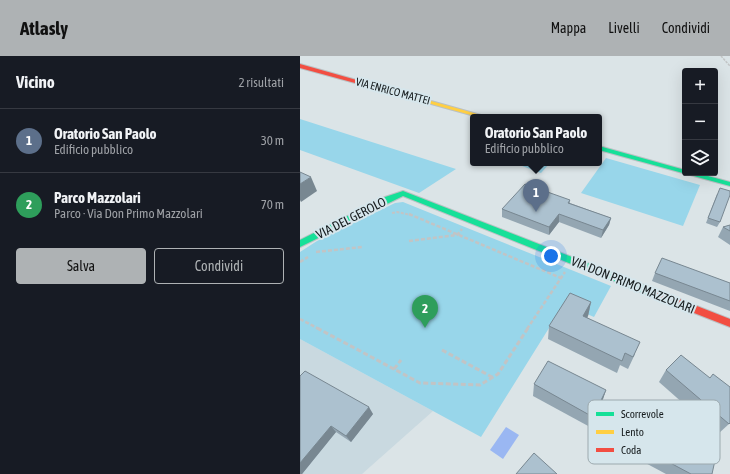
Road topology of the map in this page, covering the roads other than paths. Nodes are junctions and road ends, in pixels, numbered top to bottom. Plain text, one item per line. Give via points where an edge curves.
1 (300, 66) edge
2 (474, 114) edge
3 (602, 149) edge
4 (682, 171) edge
5 (700, 176) edge
6 (730, 184) edge
7 (403, 193) joint
8 (300, 244) edge
9 (730, 324) edge

1 - 2 street, VIA ENRICO MATTEI
3 - 4 street
5 - 6 street
7 - 8 street, VIA DEL GEROLO
7 - 9 street, VIA DON PRIMO MAZZOLARI

